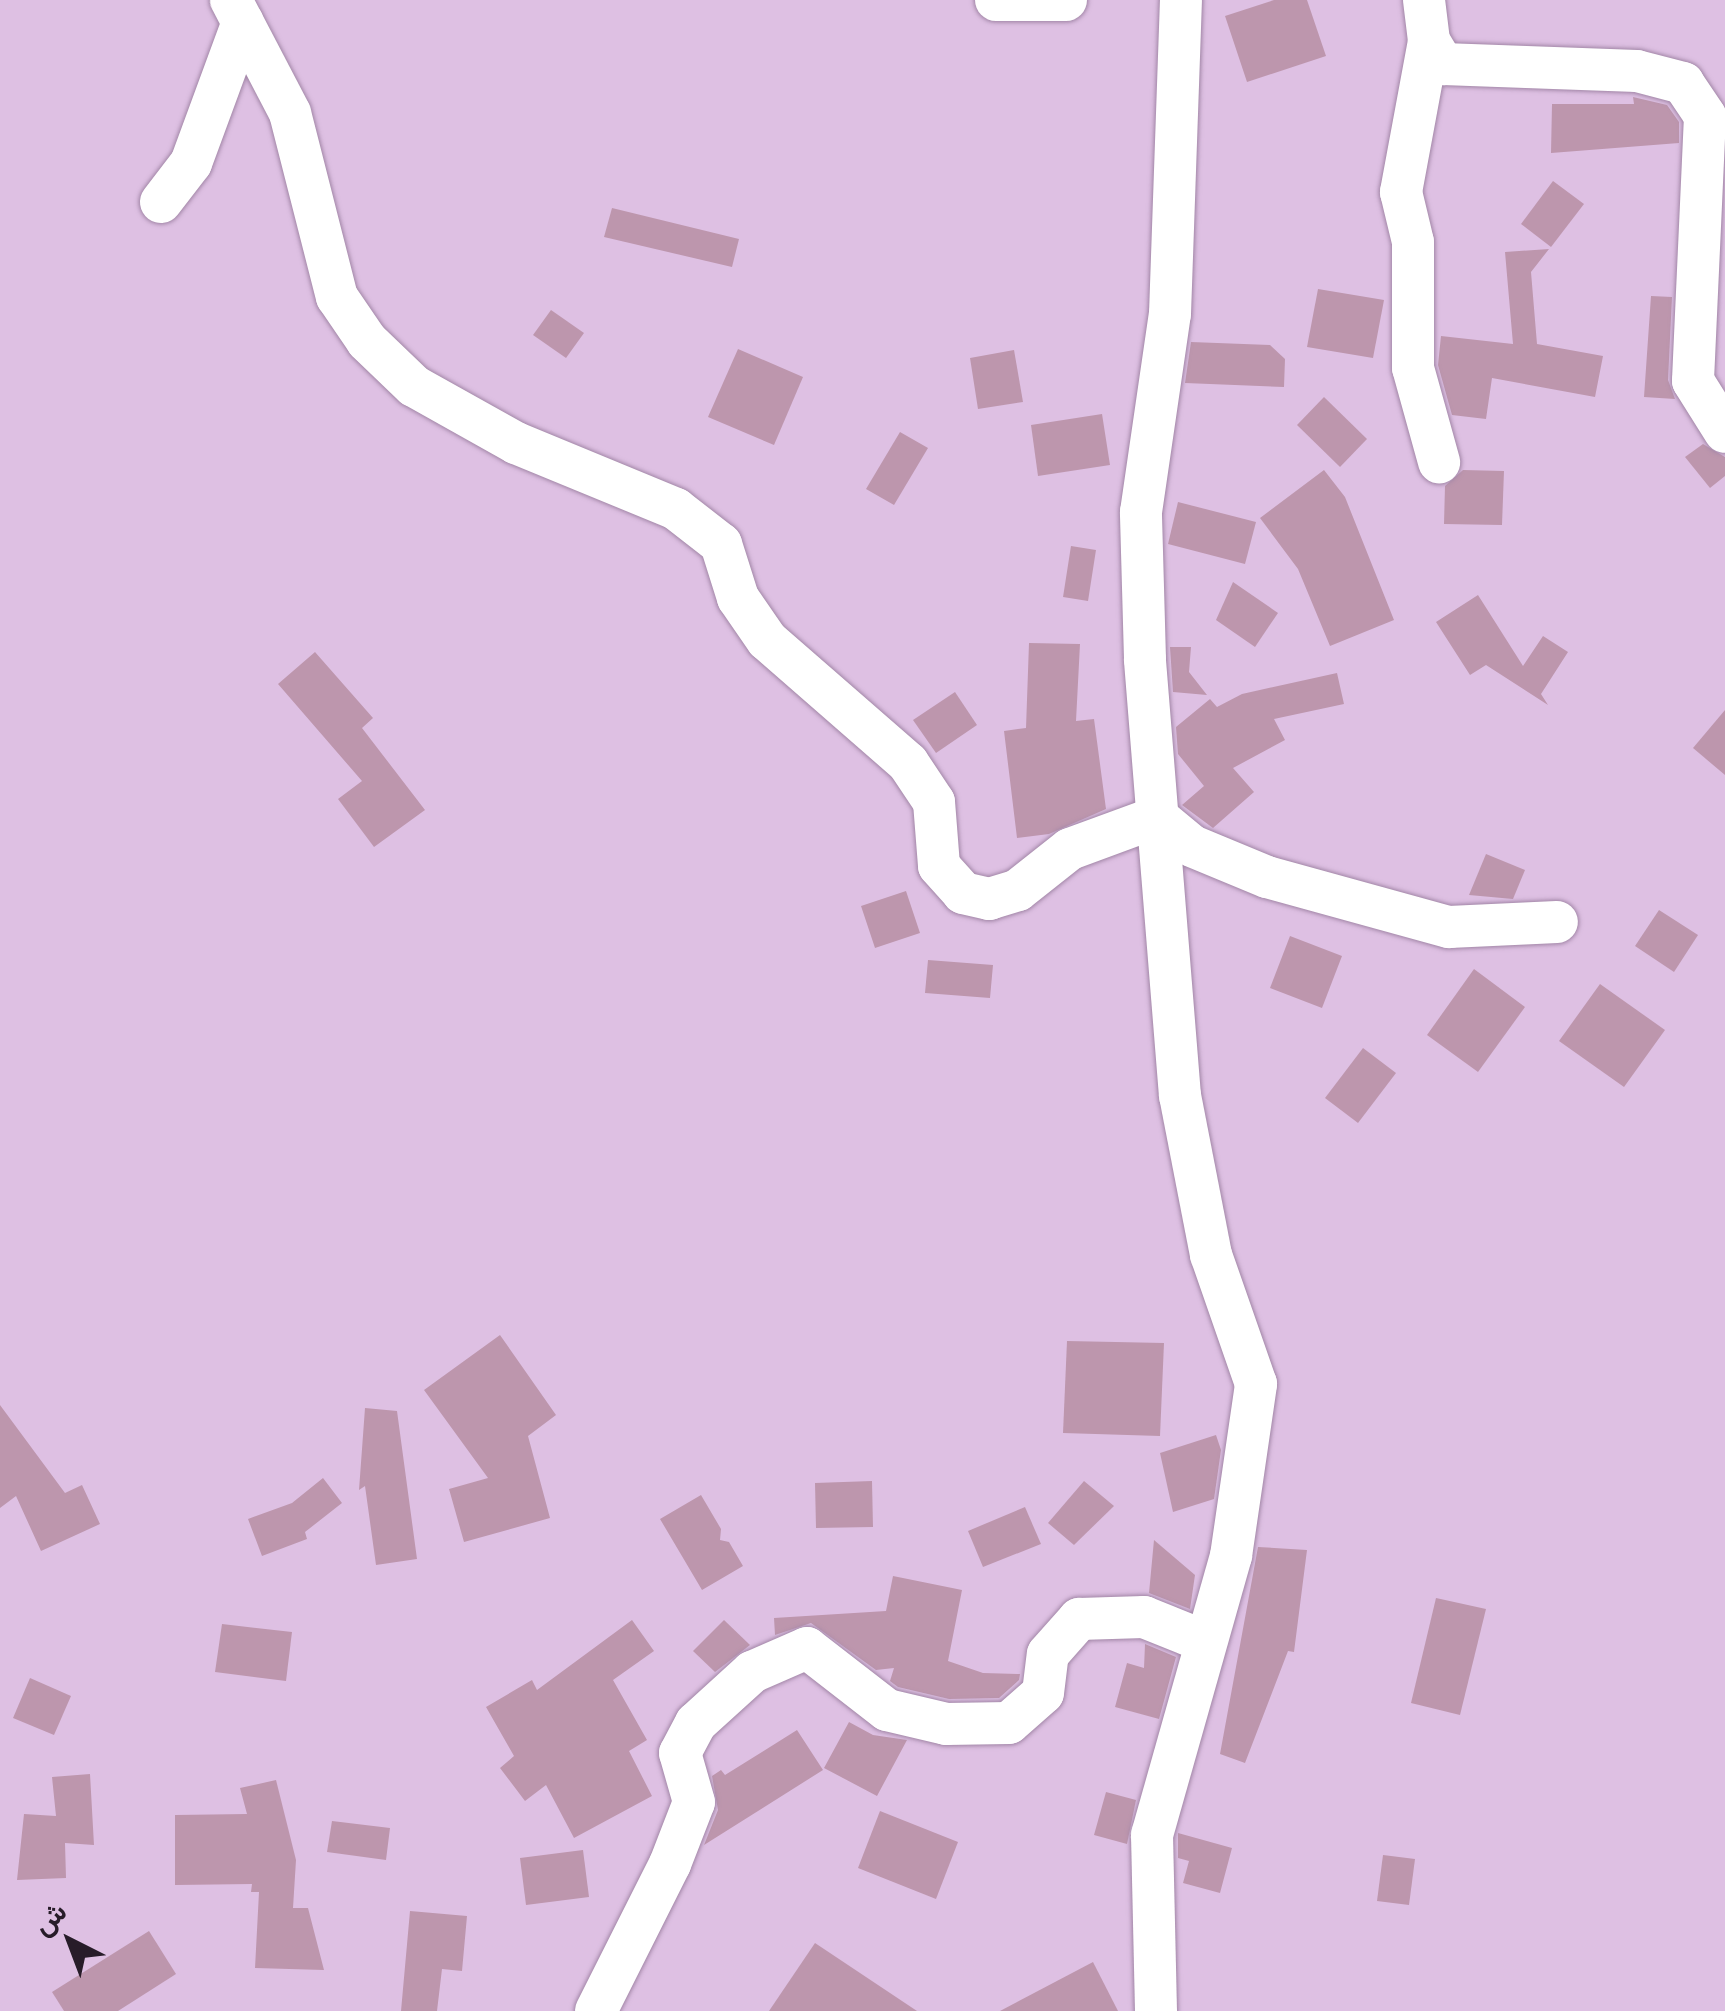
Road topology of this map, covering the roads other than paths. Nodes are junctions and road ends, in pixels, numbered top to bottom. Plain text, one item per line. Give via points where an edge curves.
1 (996, 0) edge
2 (1066, 0) edge
3 (1180, 0) edge
4 (237, 11) edge
5 (1426, 21) edge
6 (161, 202) dead end
7 (1725, 432) edge
8 (1439, 462) dead end
9 (1157, 817) junction
10 (1557, 922) dead end
11 (1204, 1641) junction
12 (596, 2011) edge
13 (1156, 2011) edge

1 - 2 street
3 - 9 street via 1170,314 1140,512
4 - 6 street via 190,163
4 - 9 street via 290,112 337,297 366,341 431,396 516,443 676,509 720,544 738,598 767,640 908,763 934,802 938,866 963,893 989,898 1018,890 1070,850
5 - 7 street via 1443,64 1637,71 1683,84 1705,116 1693,381
5 - 8 street via 1402,192 1413,242 1413,368
9 - 10 street via 1192,846 1250,871 1449,927
9 - 11 street via 1180,1096 1211,1255 1256,1384 1230,1556
11 - 12 street via 1144,1617 1079,1619 1048,1654 1043,1692 1009,1723 946,1724 887,1710 807,1648 752,1672 696,1723 680,1753 694,1802
11 - 13 street via 1152,1835

